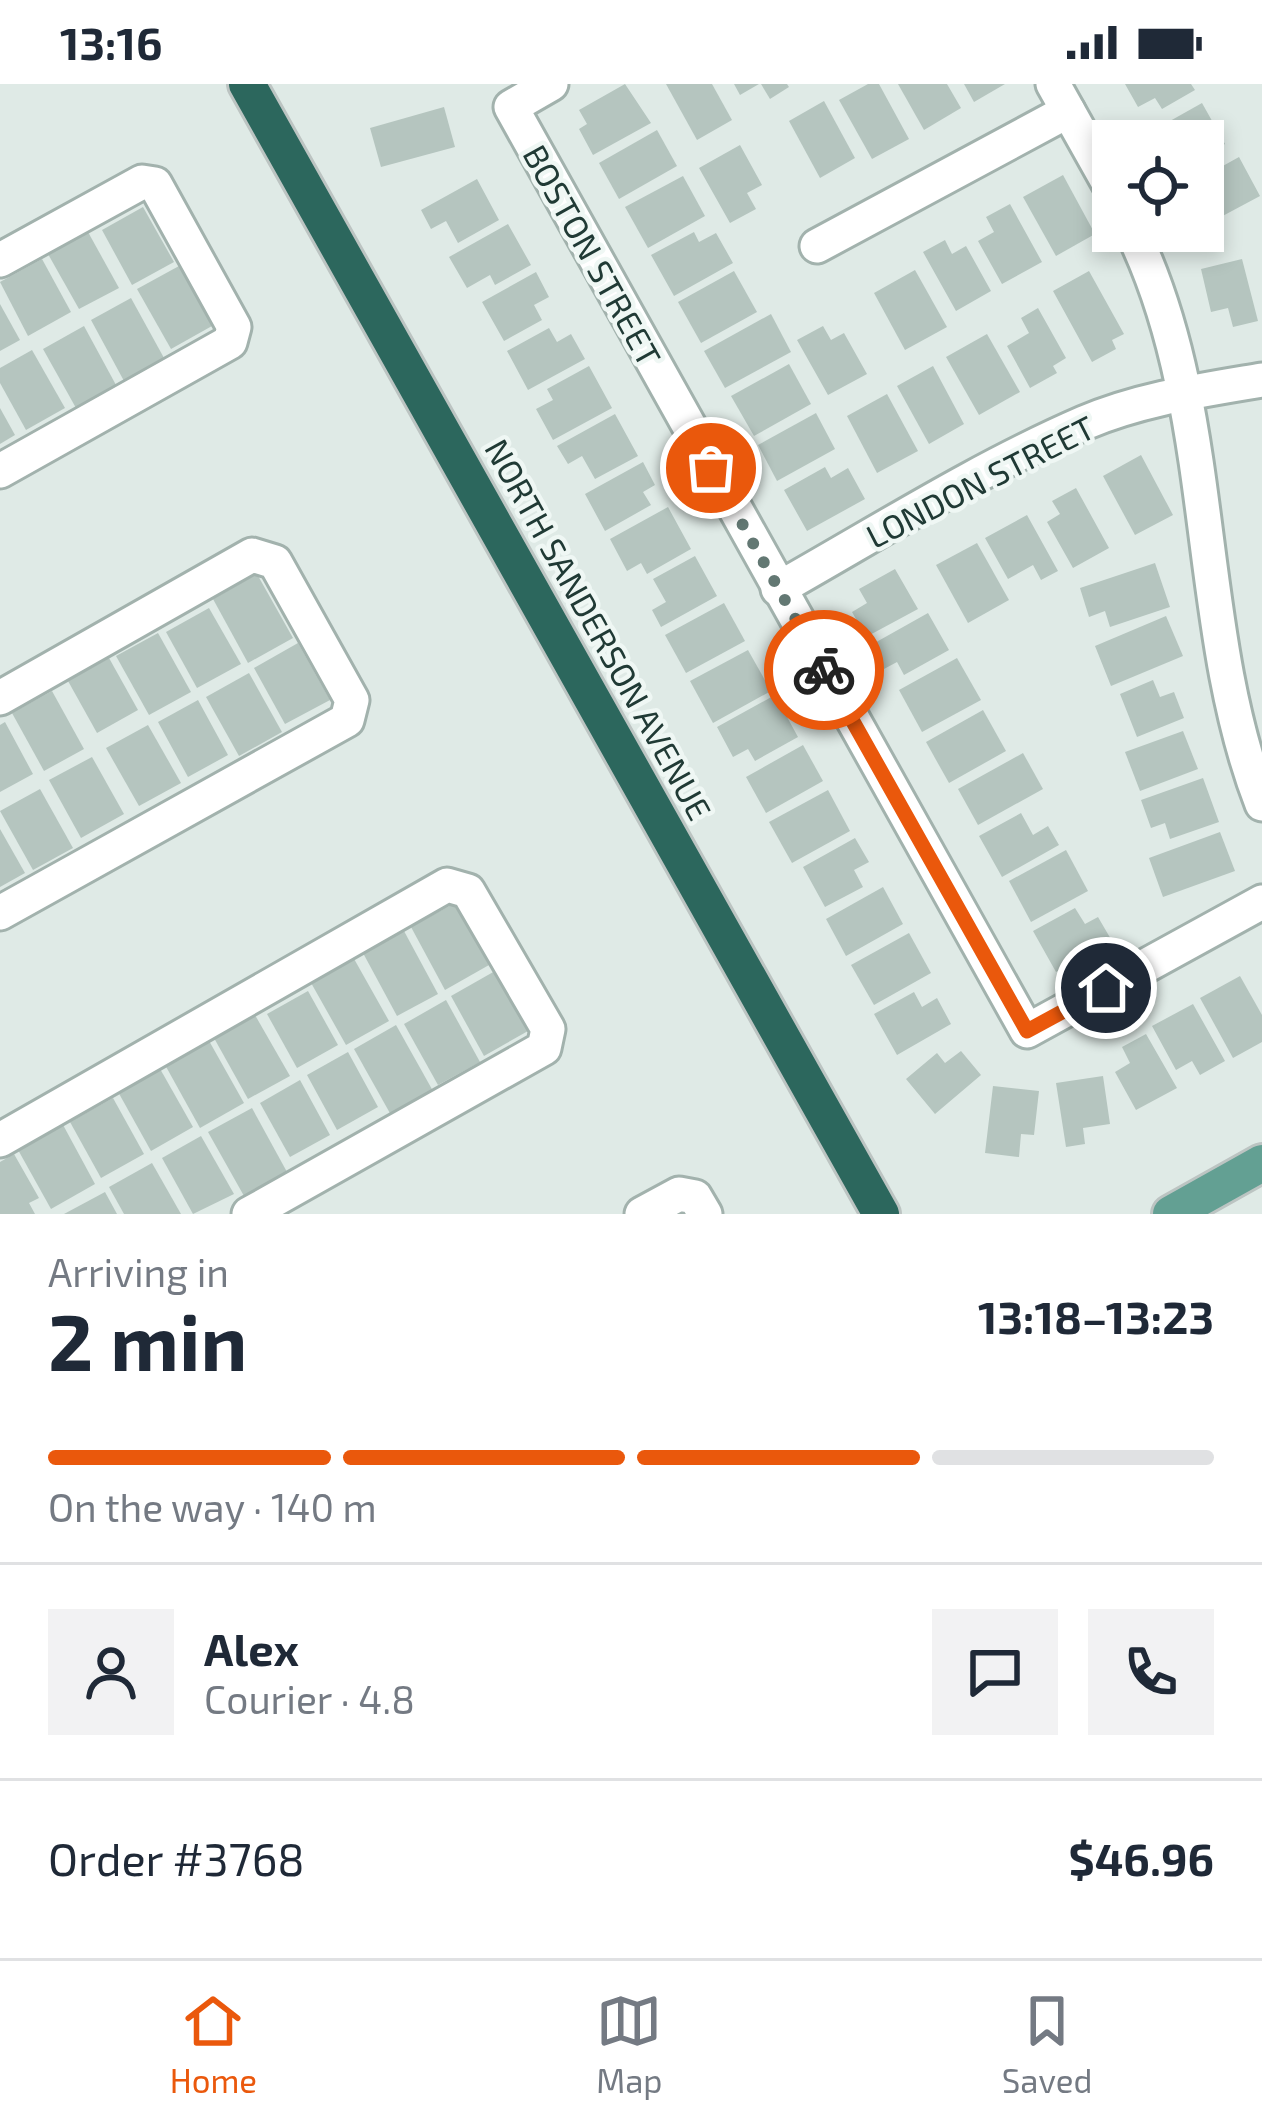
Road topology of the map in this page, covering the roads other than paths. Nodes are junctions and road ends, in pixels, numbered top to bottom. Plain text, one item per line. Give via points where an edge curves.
1 (247, 84) edge
2 (551, 84) edge
3 (1060, 98) edge
4 (1092, 154) edge
5 (817, 246) dead end
6 (1139, 252) edge
7 (0, 260) edge
8 (1262, 380) edge
9 (1185, 393) junction
10 (0, 471) edge
11 (778, 589) junction
12 (0, 698) edge
13 (1262, 804) edge
14 (1262, 902) edge
15 (0, 914) edge
16 (0, 1140) edge
17 (1262, 1162) edge
18 (249, 1214) edge
19 (642, 1214) edge
20 (705, 1214) edge
21 (881, 1214) edge
22 (1171, 1214) edge

1 - 21 highway, NORTH SANDERSON AVENUE
2 - 11 street, BOSTON STREET via 511,107
3 - 4 street
3 - 5 street
6 - 9 street
7 - 10 street via 142,182 155,184 234,327 230,342
8 - 9 street, LONDON STREET
9 - 11 street, LONDON STREET via 1088,421
9 - 13 street via 1231,691
11 - 14 street, BOSTON STREET via 1027,1031
12 - 15 street via 252,555 275,562 352,700 347,720
16 - 18 street via 447,885 468,891 548,1029 544,1048
17 - 22 main road
19 - 20 street via 679,1194 695,1197

